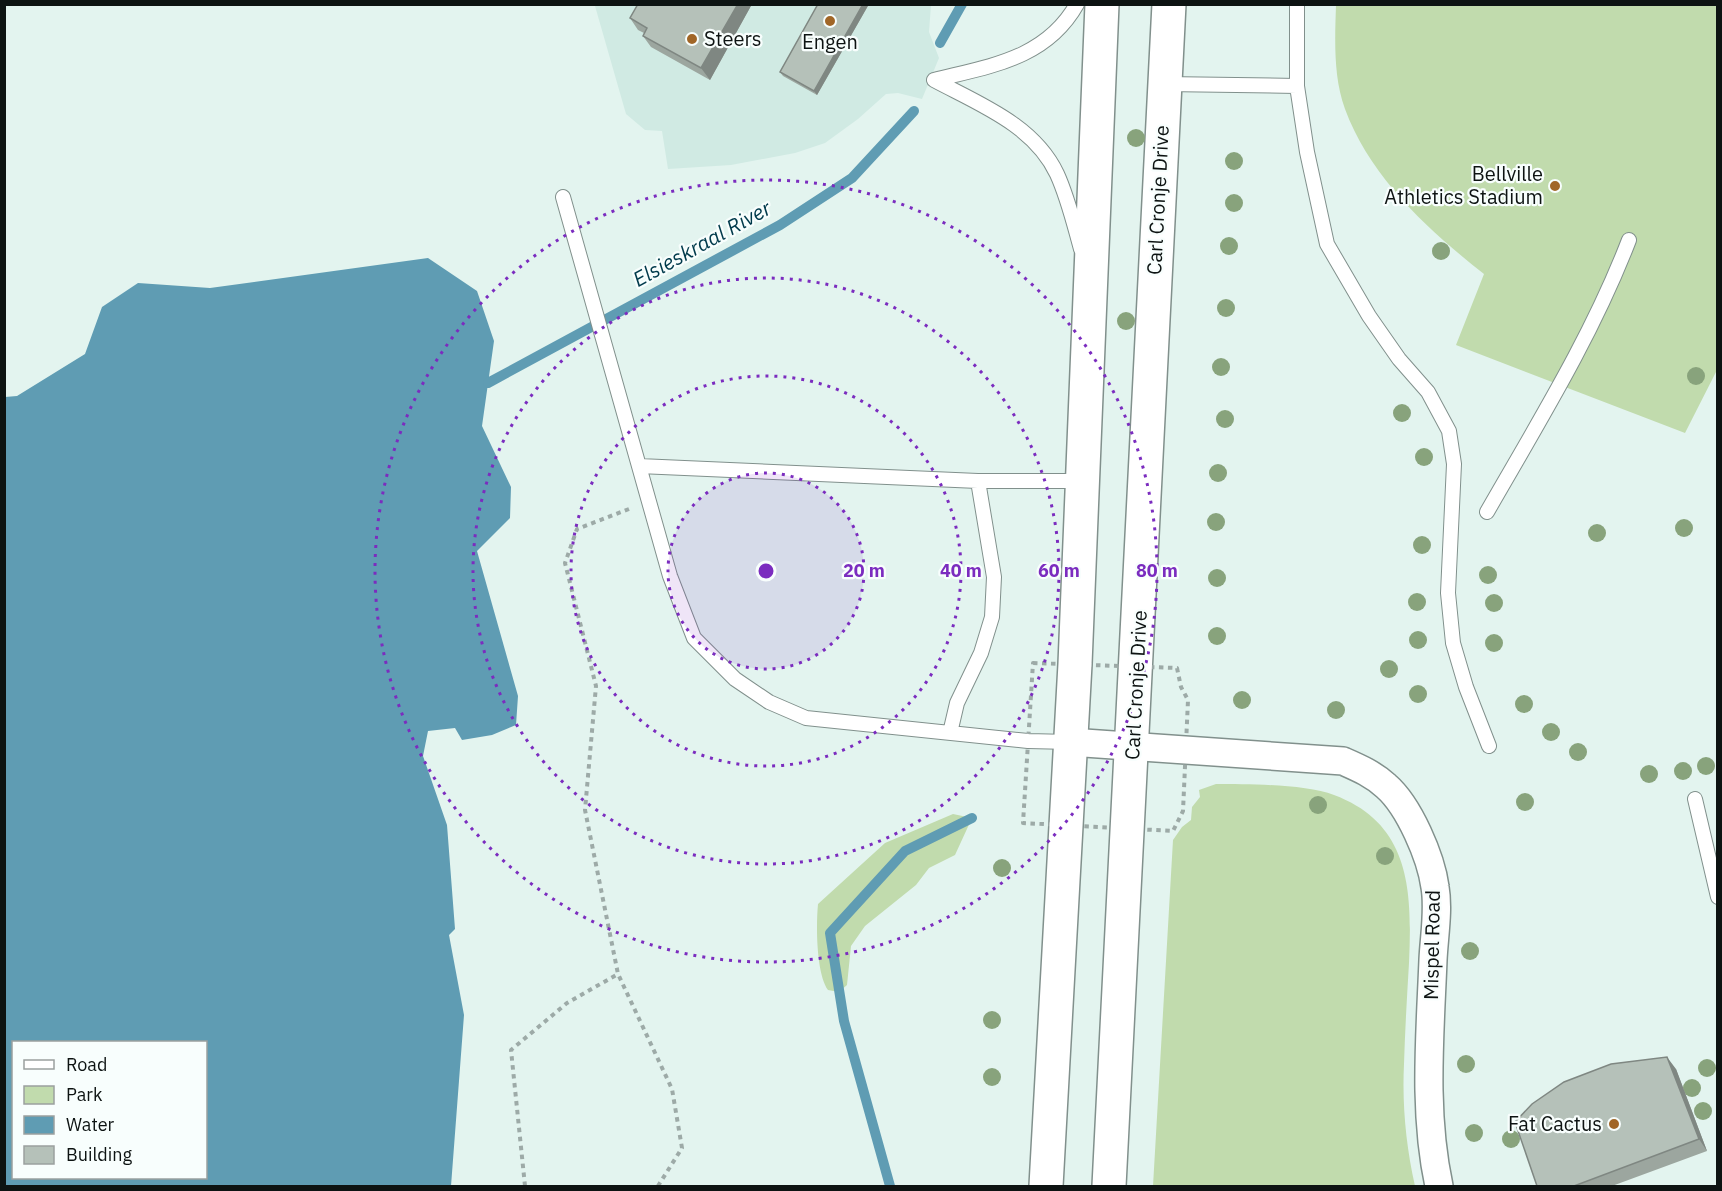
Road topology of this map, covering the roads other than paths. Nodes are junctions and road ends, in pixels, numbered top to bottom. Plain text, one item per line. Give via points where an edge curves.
1 (1077, 4) edge
2 (1102, 4) edge
3 (1169, 4) edge
4 (1297, 4) edge
5 (1164, 84) junction
6 (1297, 86) junction
7 (563, 197) dead end
8 (1629, 240) dead end
9 (1091, 286) junction
10 (639, 466) junction
11 (978, 481) junction
12 (1083, 481) junction
13 (1487, 512) dead end
14 (950, 733) junction
15 (1070, 742) junction
16 (1133, 746) junction
17 (1489, 746) dead end
18 (1695, 799) dead end
19 (1718, 897) edge
20 (1046, 1186) edge
21 (1109, 1186) edge
22 (1439, 1186) edge

1 - 9 lane via 1061,27 1033,51 934,80 1002,116 1034,141 1047,157 1063,189
2 - 9 main road
3 - 5 main road, Carl Cronje Drive
4 - 6 lane
5 - 6 lane
5 - 16 main road, Carl Cronje Drive
6 - 17 lane via 1327,244 1369,316 1428,392 1449,431 1454,464 1448,593 1453,643
7 - 10 lane
8 - 13 lane via 1576,357
9 - 12 main road
10 - 11 lane
10 - 14 lane via 670,576 694,638 735,680 769,702 806,718
11 - 12 lane
11 - 14 lane via 994,577 992,617 981,653 957,703
12 - 15 main road
14 - 15 lane
15 - 16 street, Mispel Road
15 - 20 main road
16 - 21 main road, Carl Cronje Drive
16 - 22 street, Mispel Road via 1343,761 1370,773 1389,788 1423,844 1436,887 1428,1094
18 - 19 lane

